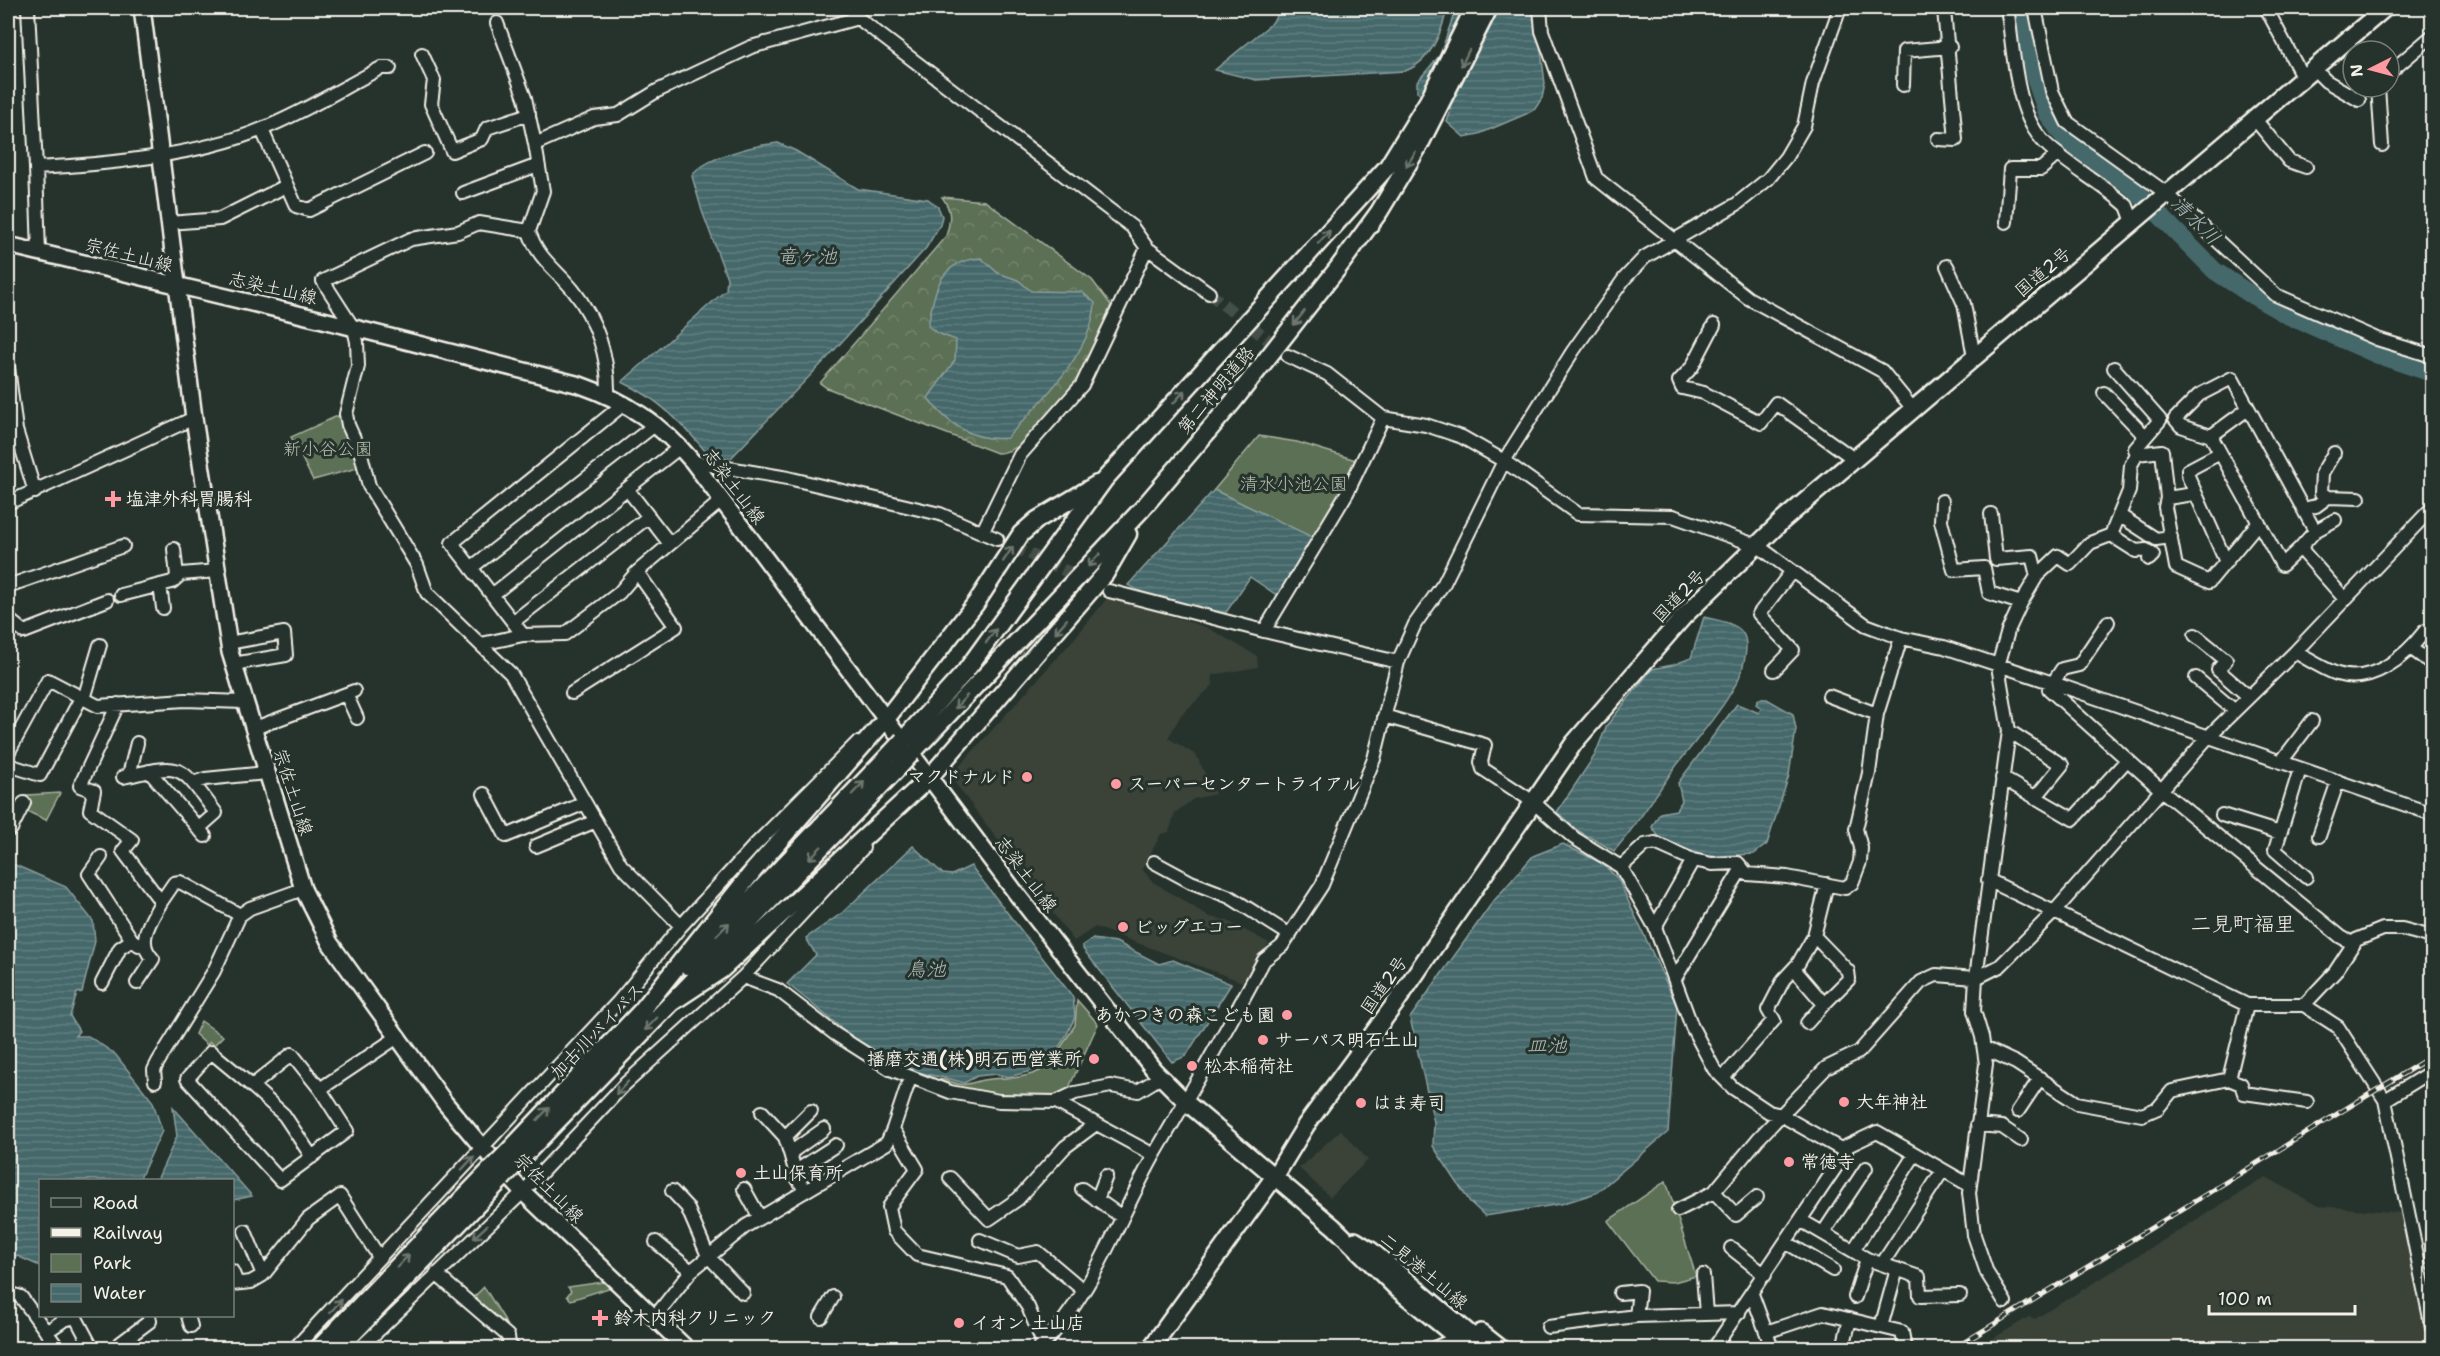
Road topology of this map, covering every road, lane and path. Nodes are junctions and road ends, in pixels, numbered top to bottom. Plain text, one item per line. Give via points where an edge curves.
1 (28, 8) edge
2 (142, 8) edge
3 (1474, 8) edge
4 (1489, 8) edge
5 (1540, 8) edge
6 (1840, 8) edge
7 (1942, 8) edge
8 (2007, 8) edge
9 (2035, 8) edge
10 (2266, 8) edge
11 (2385, 8) edge
12 (854, 13) edge
13 (497, 24) dead end
14 (2433, 36) edge
15 (1950, 47) junction
16 (422, 54) dead end
17 (2401, 64) edge
18 (390, 68) dead end
19 (2307, 72) junction
20 (1903, 85) dead end
21 (2379, 99) edge
22 (2359, 100) dead end
23 (1434, 105) junction
24 (529, 114) junction
25 (2254, 118) junction
26 (262, 130) junction
27 (1938, 138) dead end
28 (536, 144) junction
29 (2382, 145) dead end
30 (425, 153) dead end
31 (2058, 154) junction
32 (160, 155) junction
33 (538, 165) junction
34 (2306, 167) dead end
35 (36, 168) junction
36 (286, 186) junction
37 (463, 193) dead end
38 (2166, 193) junction
39 (2006, 222) dead end
40 (2133, 222) junction
41 (169, 223) junction
42 (529, 231) junction
43 (1674, 240) junction
44 (8, 245) edge
45 (1147, 248) junction
46 (39, 252) junction
47 (1947, 266) dead end
48 (176, 286) junction
49 (1209, 293) tunnel mouth
50 (1714, 326) dead end
51 (354, 329) junction
52 (1288, 356) tunnel mouth
53 (2433, 356) edge
54 (1974, 357) junction
55 (8, 367) edge
56 (2114, 368) dead end
57 (9, 385) edge
58 (2104, 393) dead end
59 (608, 395) junction
60 (624, 404) junction
61 (1913, 409) junction
62 (2248, 409) junction
63 (194, 418) junction
64 (1383, 418) junction
65 (2175, 419) junction
66 (2160, 420) junction
67 (656, 424) junction
68 (12, 431) edge
69 (2145, 436) junction
70 (2211, 436) junction
71 (680, 447) junction
72 (2220, 453) junction
73 (2334, 453) dead end
74 (2136, 454) junction
75 (1854, 459) junction
76 (1504, 461) junction
77 (693, 462) junction
78 (1104, 480) junction
79 (628, 490) junction
80 (35, 492) junction
81 (2194, 494) junction
82 (2328, 497) junction
83 (2167, 498) junction
84 (2359, 498) dead end
85 (721, 501) junction
86 (1942, 501) dead end
87 (8, 503) edge
88 (2303, 508) junction
89 (2433, 508) edge
90 (1142, 509) junction
91 (1991, 514) dead end
92 (2119, 515) junction
93 (647, 518) junction
94 (2335, 520) dead end
95 (2258, 523) junction
96 (2315, 531) junction
97 (982, 533) junction
98 (2111, 535) junction
99 (2171, 537) junction
100 (997, 539) tunnel mouth
101 (670, 544) junction
102 (123, 546) dead end
103 (1758, 546) junction
104 (2300, 548) junction
105 (174, 549) dead end
106 (2149, 559) dead end
107 (2226, 562) junction
108 (471, 568) junction
109 (217, 571) junction
110 (1792, 571) junction
111 (637, 572) junction
112 (2037, 576) junction
113 (171, 583) junction
114 (8, 586) edge
115 (1109, 591) tunnel mouth
116 (121, 595) dead end
117 (492, 595) junction
118 (2344, 598) junction
119 (107, 600) dead end
120 (2021, 603) junction
121 (163, 608) dead end
122 (8, 619) edge
123 (513, 622) junction
124 (2108, 622) dead end
125 (1264, 631) junction
126 (2425, 632) dead end
127 (523, 635) junction
128 (2195, 635) dead end
129 (1901, 638) junction
130 (228, 643) junction
131 (481, 644) junction
132 (100, 645) dead end
133 (2412, 649) junction
134 (2295, 652) junction
135 (1398, 662) junction
136 (233, 664) junction
137 (2433, 664) edge
138 (1998, 666) junction
139 (1774, 670) dead end
140 (2196, 678) dead end
141 (2053, 683) junction
142 (572, 693) dead end
143 (1829, 696) dead end
144 (2248, 696) junction
145 (83, 699) junction
146 (243, 702) junction
147 (118, 704) junction
148 (2234, 710) junction
149 (1877, 714) junction
150 (1384, 716) junction
151 (357, 718) dead end
152 (886, 719) junction
153 (2312, 721) dead end
154 (252, 729) junction
155 (2009, 731) junction
156 (2209, 736) junction
157 (913, 742) junction
158 (137, 743) dead end
159 (8, 753) edge
160 (895, 760) junction
161 (2127, 760) junction
162 (8, 761) edge
163 (2281, 762) junction
164 (2300, 769) junction
165 (149, 771) junction
166 (266, 773) junction
167 (2002, 777) junction
168 (929, 778) junction
169 (2338, 781) junction
170 (193, 783) junction
171 (2160, 789) junction
172 (484, 794) dead end
173 (2035, 798) junction
174 (1532, 801) junction
175 (24, 803) dead end
176 (585, 803) junction
177 (2433, 814) edge
178 (2222, 815) dead end
179 (596, 821) junction
180 (9, 832) edge
181 (2280, 834) junction
182 (2319, 836) dead end
183 (536, 846) dead end
184 (101, 857) dead end
185 (1693, 860) junction
186 (1154, 862) dead end
187 (1621, 867) junction
188 (1742, 868) junction
189 (2306, 877) dead end
190 (1988, 880) junction
191 (1827, 884) junction
192 (303, 889) junction
193 (161, 902) junction
194 (2054, 912) junction
195 (240, 915) junction
196 (681, 926) junction
197 (1655, 927) junction
198 (1290, 936) junction
199 (1814, 936) junction
200 (2433, 937) edge
201 (138, 943) junction
202 (2354, 944) junction
203 (1794, 969) junction
204 (743, 977) junction
205 (1676, 977) junction
206 (1976, 978) junction
207 (102, 983) dead end
208 (137, 983) dead end
209 (671, 1003) junction
210 (1824, 1004) junction
211 (2247, 1005) junction
212 (2304, 1005) junction
213 (638, 1015) junction
214 (1807, 1023) dead end
215 (399, 1036) junction
216 (1984, 1048) junction
217 (2433, 1071) edge
218 (1161, 1077) junction
219 (2040, 1077) junction
220 (910, 1078) junction
221 (1723, 1078) junction
222 (2229, 1079) junction
223 (155, 1081) dead end
224 (252, 1086) junction
225 (320, 1089) junction
226 (2385, 1100) junction
227 (1056, 1102) junction
228 (2307, 1102) dead end
229 (1187, 1103) junction
230 (2018, 1110) dead end
231 (812, 1111) dead end
232 (762, 1112) dead end
233 (1781, 1115) junction
234 (1096, 1124) junction
235 (1977, 1125) junction
236 (824, 1129) dead end
237 (893, 1129) junction
238 (785, 1137) junction
239 (2021, 1140) dead end
240 (836, 1145) dead end
241 (482, 1148) junction
242 (1841, 1149) junction
243 (790, 1153) junction
244 (1915, 1154) junction
245 (1154, 1155) junction
246 (312, 1157) junction
247 (502, 1168) junction
248 (1866, 1168) dead end
249 (1943, 1170) junction
250 (796, 1171) junction
251 (1106, 1176) dead end
252 (1275, 1176) junction
253 (951, 1178) dead end
254 (1969, 1185) junction
255 (744, 1189) dead end
256 (1082, 1189) dead end
257 (672, 1191) dead end
258 (806, 1191) junction
259 (523, 1192) junction
260 (1714, 1192) junction
261 (1757, 1197) dead end
262 (1097, 1200) junction
263 (1678, 1210) dead end
264 (759, 1216) junction
265 (1122, 1217) junction
266 (1802, 1221) junction
267 (1334, 1227) junction
268 (245, 1231) dead end
269 (1823, 1233) junction
270 (980, 1240) dead end
271 (656, 1242) dead end
272 (1787, 1243) junction
273 (1731, 1248) dead end
274 (1371, 1250) junction
275 (1853, 1251) junction
276 (708, 1256) junction
277 (379, 1257) junction
278 (1867, 1259) junction
279 (1882, 1264) junction
280 (1374, 1268) junction
281 (1897, 1269) junction
282 (1833, 1270) dead end
283 (691, 1271) junction
284 (436, 1274) junction
285 (263, 1275) junction
286 (1703, 1275) dead end
287 (1765, 1275) junction
288 (234, 1279) edge
289 (1083, 1290) junction
290 (8, 1293) edge
291 (743, 1293) dead end
292 (1620, 1293) dead end
293 (1752, 1294) junction
294 (1960, 1295) dead end
295 (833, 1296) dead end
296 (1855, 1297) dead end
297 (2005, 1302) dead end
298 (1739, 1313) junction
299 (1706, 1314) junction
300 (1636, 1316) junction
301 (72, 1317) edge
302 (76, 1317) edge
303 (149, 1317) edge
304 (821, 1317) dead end
305 (654, 1318) junction
306 (1850, 1319) junction
307 (1548, 1327) dead end
308 (1881, 1327) junction
309 (2433, 1328) edge
310 (46, 1332) junction
311 (1766, 1332) junction
312 (1724, 1343) edge
313 (1444, 1346) edge
314 (509, 1347) edge
315 (1042, 1347) edge
316 (58, 1348) edge
317 (92, 1348) edge
318 (114, 1348) edge
319 (295, 1348) edge
320 (319, 1348) edge
321 (339, 1348) edge
322 (360, 1348) edge
323 (686, 1348) edge
324 (1151, 1348) edge
325 (1468, 1348) edge
326 (1487, 1348) edge
327 (1501, 1348) edge
328 (1714, 1348) edge
329 (1772, 1348) edge
330 (1843, 1348) edge
331 (1905, 1348) edge

1 - 35 street
2 - 32 main road
3 - 23 highway, 第二神明道路
4 -> 23 highway, 第二神明道路
5 - 43 street via 1542,32 1596,178
6 - 43 street via 1813,84 1804,126 1786,157 1737,204
7 - 15 street
8 - 31 street via 2026,112 2038,135
9 - 38 street via 2052,91 2067,122
10 - 19 street
11 - 19 highway, 国道2号
12 - 28 street via 751,47 657,91 618,115 594,118
12 - 45 street via 1132,227
13 - 24 street
14 - 17 street
15 - 20 street via 1904,51
15 - 27 street via 1956,140
16 - 24 street via 434,80 431,104 452,151 482,139 487,128
18 - 26 street via 381,68
19 - 22 street
19 - 25 highway, 国道2号
21 - 29 street
78 -> 23 highway, 第二神明道路 via 1372,184
23 -> 90 highway, 第二神明道路 via 1384,204 1338,268
24 - 28 street
25 - 34 street via 2289,161
25 - 38 highway, 国道2号
26 - 32 street
26 - 36 street
28 - 33 street
30 - 36 street via 309,210 296,206
31 - 39 street via 2041,169 2010,169
31 - 40 street via 2127,206
32 - 35 street
32 - 41 main road
33 - 37 street
33 - 42 street via 543,191
35 - 46 street
36 - 41 street via 220,219
38 - 40 highway, 国道2号
38 - 53 street via 2277,295 2377,339
40 - 54 highway, 国道2号
41 - 48 main road
42 - 51 street via 479,222 436,237 411,239 323,281
42 - 59 street via 533,246 573,291 602,342 609,372
43 - 61 street via 1748,298 1882,371
43 - 76 street via 1645,257 1624,279
44 - 46 main road, 宗佐土山線
45 - 49 street
45 - 97 street via 1082,385 1020,455
46 - 48 main road, 宗佐土山線
47 - 54 street via 1964,304
48 - 51 main road, 志染土山線
48 - 63 main road, 宗佐土山線
50 - 75 street via 1692,367 1679,381 1682,388 1704,393 1761,423 1776,403
51 - 59 main road, 志染土山線
51 - 131 street via 358,366 346,414 369,486 417,565 427,592
52 - 64 street via 1327,374
54 - 61 highway, 国道2号
55 - 57 street
56 - 66 street
57 - 68 street
58 - 69 street
59 - 60 main road, 志染土山線
60 - 67 main road, 志染土山線
60 - 108 street via 452,543
61 - 75 highway, 国道2号
62 - 65 street via 2232,378 2199,395
62 - 70 street
62 - 88 street
63 - 80 street
63 - 109 main road, 宗佐土山線
64 - 76 street via 1426,425 1462,437
64 - 125 street via 1347,493
65 - 66 street
65 - 70 street via 2181,426
66 - 69 street
67 - 71 main road, 志染土山線
67 - 108 street
68 - 80 street
69 - 74 street via 2135,449
70 - 72 street
71 - 77 main road, 志染土山線
71 - 79 street
72 - 81 street via 2188,470
72 - 95 street
73 - 82 street via 2322,473 2321,493
74 - 83 street via 2162,451
74 - 92 street via 2129,491
75 - 103 highway, 国道2号
76 - 103 street via 1578,514 1673,516
76 - 135 street via 1444,583 1415,624
77 - 85 main road, 志染土山線
77 - 97 street via 788,477 940,514
152 -> 78 highway via 976,603 1021,534 1037,519
157 -> 78 highway, 第二神明道路
79 - 93 street
79 - 117 street
80 - 87 street
81 - 83 street
81 - 107 street
82 - 84 street
82 - 88 street via 2316,506
83 - 99 street
85 - 101 street
85 - 152 main road, 志染土山線
86 - 120 street via 1941,521 1954,570 1984,568 1989,593
88 - 96 street
89 - 118 street
90 -> 157 highway, 第二神明道路
90 -> 168 highway via 1106,574
91 - 112 street via 1996,559 2032,556
92 - 98 street
92 - 99 street via 2156,540
93 - 101 street
93 - 123 street
94 - 96 street
95 - 104 street via 2282,566
95 - 107 street
96 - 104 street
97 - 100 street
98 - 106 street via 2136,551 2146,550 2153,555
98 - 112 street via 2090,543 2070,564 2058,556
99 - 107 street via 2176,567 2210,582
101 - 111 street
102 - 114 street via 112,554
103 - 110 street
103 - 174 highway, 国道2号 via 1684,616 1574,743
104 - 118 street
105 - 113 street
108 - 117 street
109 - 113 street via 181,574
109 - 130 main road, 宗佐土山線
110 - 129 street via 1866,625
110 - 139 street via 1759,614 1797,653
111 - 127 street via 619,593 565,634
111 - 142 street via 676,627
112 - 120 street
113 - 116 street
113 - 121 street
115 - 125 street
117 - 123 street
118 - 134 street
119 - 122 street via 24,632
120 - 138 street
123 - 127 street
124 - 141 street via 2079,665 2062,669
125 - 135 street
126 - 133 street
127 - 131 street
128 - 144 street via 2226,660 2218,670
129 - 138 street via 1944,647
129 - 149 street
130 - 136 main road, 宗佐土山線
130 - 136 street via 284,631 286,655
131 - 176 street via 511,674
132 - 145 street via 100,660
133 - 134 street via 2378,671 2355,676 2337,674
133 - 137 street
134 - 144 street
135 - 150 street
136 - 146 main road, 宗佐土山線
138 - 141 street
138 - 155 street
140 - 148 street
141 - 156 street
141 - 161 street via 2049,688
143 - 149 street
144 - 148 street
145 - 147 street via 98,706
145 - 159 street via 48,680
145 - 162 street via 40,775 9,765
146 - 147 street
146 - 154 main road, 宗佐土山線
147 - 193 street via 80,786 94,791 90,810 132,840 123,851
148 - 156 street
149 - 191 street via 1856,829 1860,862 1852,883 1845,888
150 - 174 street via 1485,745 1483,769
150 - 198 street via 1374,759 1341,843 1322,885
151 - 154 street via 350,692
152 - 168 main road, 志染土山線
152 - 196 street via 839,758
152 - 213 highway via 754,870
153 - 163 street
154 - 166 main road, 宗佐土山線
155 - 167 street
155 - 173 street via 2062,765
156 - 163 street
156 - 171 street
157 - 160 highway, 加古川バイパス, bridge
158 - 165 street via 126,776
160 -> 209 highway, 加古川バイパス
213 -> 160 highway, 加古川バイパス
161 - 171 street
161 - 173 street via 2073,819
163 - 164 street
164 - 169 street
164 - 181 street
165 - 170 street via 178,769
165 - 170 street via 202,833 216,813
166 - 170 street
166 - 192 main road, 宗佐土山線
167 - 173 street
167 - 190 street
168 - 204 street
168 - 209 highway via 721,970
168 - 218 main road, 志染土山線
169 - 177 street
169 - 182 street
171 - 194 street
171 - 202 street via 2340,937
172 - 176 street via 506,836
174 - 187 street via 1574,838
174 - 252 highway, 国道2号 via 1397,1001 1306,1125
175 - 180 street
176 - 179 street
178 - 181 street
179 - 183 street
179 - 196 street via 621,865
181 - 189 street via 2274,850
184 - 201 street via 89,874
185 - 187 street via 1656,843 1645,845
185 - 188 street via 1738,863
185 - 197 street
186 - 198 street via 1230,897
187 - 197 street
188 - 191 street via 1747,874
188 - 205 street
190 - 194 street
190 - 206 street
191 - 199 street
192 - 195 street
192 - 215 main road, 宗佐土山線 via 330,943
193 - 195 street via 174,883 180,882
193 - 201 street
194 - 206 street via 2000,966
194 - 211 street
195 - 223 street via 214,971 158,1062
196 - 241 street via 618,1002
197 - 205 street
198 - 229 street via 1264,960
199 - 203 street
199 - 210 street via 1848,971 1849,979
200 - 202 street via 2402,929 2383,929
201 - 207 street via 120,948
201 - 208 street via 153,959
202 - 212 street via 2335,972
203 - 210 street
203 - 221 street via 1784,979 1768,1010 1774,1020
204 - 220 street via 778,990 835,1034
204 -> 259 street via 624,1085
205 - 221 street via 1692,1027 1714,1069
206 - 216 street via 1974,1011
206 - 233 street via 1936,975 1921,982 1859,1052 1826,1068
209 -> 247 highway, 加古川バイパス
210 - 214 street
211 - 212 street
211 - 222 street
212 - 226 street via 2338,1027
247 -> 213 highway, 加古川バイパス
215 - 225 street
215 - 241 main road, 宗佐土山線
216 - 219 street
216 - 235 street via 1986,1064
217 - 226 street
218 - 227 street via 1138,1091 1111,1086 1075,1093
218 - 229 main road, 志染土山線
219 - 222 street via 2077,1103 2142,1115 2158,1108 2172,1091
219 - 230 street
220 - 227 street via 950,1092 999,1101
220 - 237 street
221 - 233 street via 1769,1112
222 - 228 street via 2241,1084 2244,1093
224 - 225 street via 292,1054
224 - 246 street via 284,1115
224 - 246 street via 211,1052 187,1079 280,1180
225 - 246 street via 347,1131
226 - 309 street
227 - 234 street
229 - 245 street
229 - 252 main road, 志染土山線
231 - 238 street
232 - 238 street
233 - 242 street
233 - 260 street
234 - 245 street
234 - 253 street via 1065,1147 1018,1199 988,1219
235 - 239 street via 2002,1127
235 - 254 street
236 - 243 street
237 - 258 street via 887,1143
237 - 315 street via 917,1169 889,1207 894,1231 917,1255 1007,1276 1028,1307
238 - 243 street
240 - 250 street
241 - 259 main road, 宗佐土山線
277 -> 241 street
242 - 244 street via 1877,1132
242 - 266 street via 1846,1152
243 - 250 street
244 - 249 street
244 - 275 street
245 - 265 street
320 -> 247 highway, 加古川バイパス
247 - 321 highway, 加古川バイパス
248 - 269 street
249 - 254 street
249 - 279 street
250 - 258 street
251 - 262 street
252 - 267 main road, 二見港土山線
252 - 324 highway, 国道2号
254 - 297 street via 1974,1235 1987,1273
255 - 264 street
256 - 262 street
257 - 276 street via 687,1207
258 - 264 street
259 -> 284 street
259 - 305 main road, 宗佐土山線
260 - 261 street via 1736,1215
260 - 263 street
262 - 265 street
264 - 276 street
265 - 289 street
266 - 269 street
266 - 272 street
267 - 274 main road, 二見港土山線
267 - 280 main road, 二見港土山線
268 - 285 street
269 - 275 street
270 - 289 street via 1018,1256 1038,1252
271 - 283 street
272 - 282 street
272 - 287 street
273 - 287 street
274 - 326 main road, 二見港土山線
274 - 327 main road via 1419,1281
275 - 278 street
276 - 283 street
276 - 291 street
277 - 285 street via 340,1196 308,1219
319 -> 277 street
278 - 279 street
278 - 296 street
279 - 281 street
280 - 313 main road via 1390,1293
280 - 325 main road, 二見港土山線
281 - 294 street via 1919,1277 1920,1296
281 - 308 street
283 - 305 street
284 - 314 street via 508,1336
284 - 322 street
285 - 288 street via 251,1282
286 - 299 street
287 - 293 street
289 - 315 street
290 - 310 street via 21,1297
292 - 300 street via 1640,1292
293 - 298 street
293 - 311 street
295 - 304 street
298 - 299 street
298 - 312 street
299 - 300 street
300 - 307 street
301 - 310 street
302 - 317 street
303 - 318 street via 150,1321
305 - 323 main road, 宗佐土山線
306 - 308 street
306 - 311 street via 1823,1312
306 - 330 street
308 - 331 street via 1902,1332
310 - 316 street
311 - 329 street
312 - 328 street

